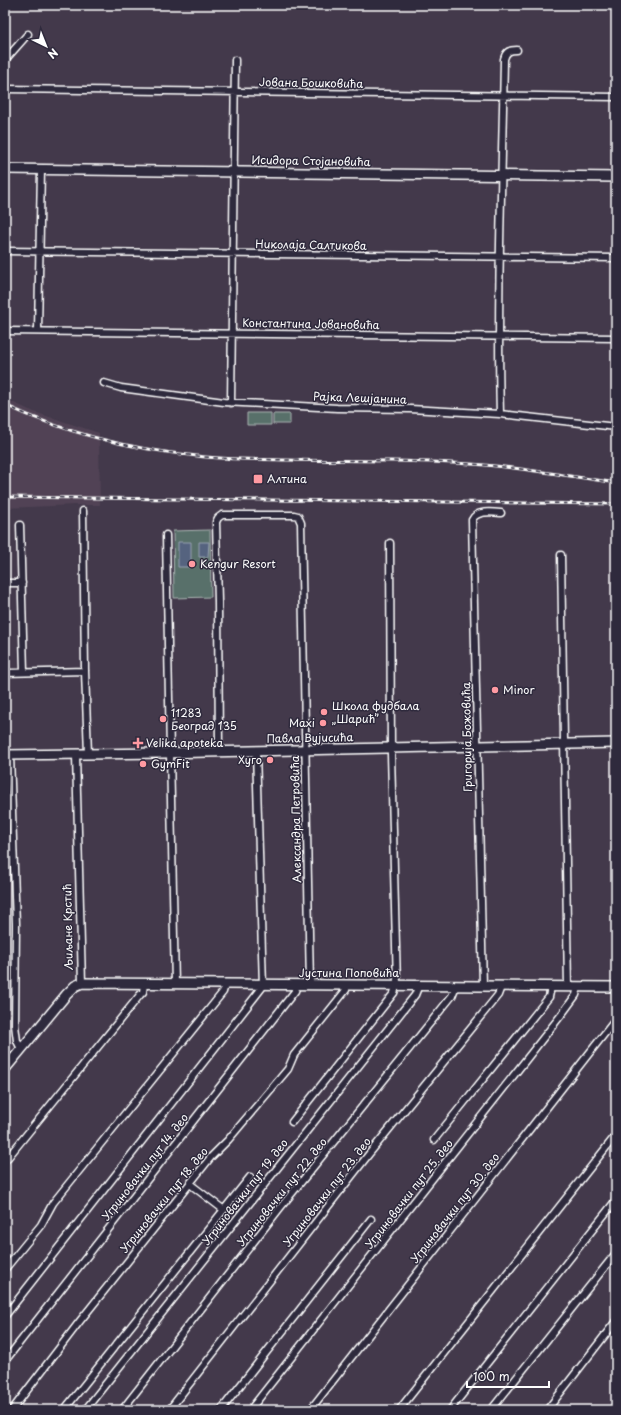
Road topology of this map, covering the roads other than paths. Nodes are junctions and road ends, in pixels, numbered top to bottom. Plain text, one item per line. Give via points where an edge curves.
1 (28, 34) dead end
2 (517, 50) dead end
3 (5, 60) edge
4 (236, 60) dead end
5 (5, 89) edge
6 (235, 92) junction
7 (503, 95) junction
8 (616, 97) edge
9 (5, 169) edge
10 (41, 169) junction
11 (234, 172) junction
12 (502, 176) junction
13 (616, 177) edge
14 (5, 251) edge
15 (40, 251) junction
16 (234, 254) junction
17 (501, 257) junction
18 (616, 258) edge
19 (5, 331) edge
20 (38, 331) junction
21 (232, 334) junction
22 (498, 337) junction
23 (616, 338) edge
24 (104, 383) dead end
25 (231, 402) junction
26 (500, 414) junction
27 (616, 428) edge
28 (83, 511) dead end
29 (500, 513) dead end
30 (20, 525) dead end
31 (166, 535) dead end
32 (390, 543) dead end
33 (561, 555) dead end
34 (5, 583) edge
35 (22, 583) junction
36 (85, 671) junction
37 (5, 672) edge
38 (24, 672) junction
39 (616, 743) edge
40 (563, 744) junction
41 (477, 747) junction
42 (391, 748) junction
43 (305, 750) junction
44 (219, 751) junction
45 (256, 751) junction
46 (170, 753) junction
47 (88, 754) junction
48 (7, 755) edge
49 (76, 755) junction
50 (82, 983) junction
51 (144, 984) junction
52 (175, 984) junction
53 (310, 984) junction
54 (397, 984) junction
55 (224, 985) junction
56 (296, 985) junction
57 (346, 985) junction
58 (418, 985) junction
59 (263, 986) junction
60 (454, 986) junction
61 (482, 986) junction
62 (501, 986) junction
63 (552, 987) junction
64 (568, 987) junction
65 (578, 987) junction
66 (616, 987) edge
67 (616, 1019) edge
68 (21, 1049) junction
69 (5, 1069) edge
70 (292, 1122) dead end
71 (616, 1135) edge
72 (434, 1140) dead end
73 (5, 1161) edge
74 (250, 1176) dead end
75 (190, 1184) junction
76 (616, 1200) edge
77 (224, 1210) junction
78 (371, 1219) dead end
79 (616, 1253) edge
80 (5, 1269) edge
81 (5, 1316) edge
82 (616, 1320) edge
83 (5, 1361) edge
84 (12, 1410) edge
85 (64, 1410) edge
86 (84, 1410) edge
87 (122, 1410) edge
88 (168, 1410) edge
89 (221, 1410) edge
90 (250, 1410) edge
91 (310, 1410) edge
92 (399, 1410) edge
93 (450, 1410) edge
94 (491, 1410) edge
95 (546, 1410) edge

1 - 3 street
2 - 7 street via 510,50 505,55
4 - 6 street
5 - 6 street, Јована Бошковића
6 - 7 street, Јована Бошковића
6 - 11 street
7 - 8 street, Јована Бошковића
7 - 12 street
9 - 10 street, Исидора Стојановића
10 - 11 street, Исидора Стојановића
10 - 15 street
11 - 12 street, Исидора Стојановића
11 - 16 street
12 - 13 street, Исидора Стојановића
12 - 17 street
14 - 15 street, Николаја Салтикова
15 - 16 street, Николаја Салтикова
15 - 20 street
16 - 17 street, Николаја Салтикова
16 - 21 street
17 - 18 street, Николаја Салтикова
17 - 22 street
19 - 20 street, Константина Јовановића
20 - 21 street, Константина Јовановића
21 - 22 street, Константина Јовановића
21 - 25 street
22 - 23 street, Константина Јовановића
22 - 26 street
24 - 25 street, Рајка Лешјанина via 121,388
25 - 26 street, Рајка Лешјанина
26 - 27 street, Рајка Лешјанина
28 - 36 street
29 - 41 street, Григорија Божовића via 478,513 472,520
30 - 35 street
31 - 46 street
32 - 42 street
33 - 40 street
34 - 35 street
35 - 38 street
36 - 38 street
36 - 47 street
37 - 38 street
39 - 40 street, Павла Вујисића
40 - 41 street, Павла Вујисића
40 - 64 street
41 - 42 street, Павла Вујисића
41 - 61 street, Григорија Божовића
42 - 43 street, Павла Вујисића
42 - 54 street
43 - 44 street, Александра Петровића via 300,519 294,515 222,515 216,522
43 - 45 street, Павла Вујисића
43 - 53 street, Александра Петровића
44 - 45 street, Павла Вујисића
44 - 46 street, Павла Вујисића
45 - 59 street
46 - 47 street, Павла Вујисића
46 - 52 street
47 - 49 street, Павла Вујисића
48 - 49 street, Павла Вујисића
48 - 68 street via 16,924 15,1025 16,1041
49 - 50 street, Љиљане Крстић
50 - 51 street, Јустина Поповића
50 - 68 street, Љиљане Крстић via 74,986 66,994
51 - 52 street, Јустина Поповића
51 - 73 street via 143,992
52 - 55 street, Јустина Поповића
53 - 56 street, Јустина Поповића
53 - 57 street, Јустина Поповића
54 - 57 street, Јустина Поповића
54 - 58 street, Јустина Поповића
54 - 70 street via 394,993
55 - 59 street, Јустина Поповића
55 - 80 street via 223,992 53,1203 41,1225
56 - 59 street, Јустина Поповића
56 - 83 street, Угриновачки пут 14. део via 295,991 261,1035
57 - 75 street, Угриновачки пут 18. део via 346,990 294,1055 288,1069
58 - 60 street, Јустина Поповића
58 - 86 street, Угриновачки пут 19. део via 411,1000
59 - 81 street
60 - 61 street, Јустина Поповића
60 - 87 street, Угриновачки пут 22. део via 452,996
61 - 62 street, Јустина Поповића
62 - 63 street, Јустина Поповића
62 - 88 street, Угриновачки пут 23. део via 498,995 369,1154
63 - 64 street, Јустина Поповића
63 - 72 street via 548,997
64 - 65 street, Јустина Поповића
65 - 66 street, Јустина Поповића
65 - 90 street, Угриновачки пут 25. део via 576,996
67 - 91 street, Угриновачки пут 30. део
68 - 69 street, Љиљане Крстић
71 - 92 street
74 - 77 street
75 - 77 street
75 - 84 street, Угриновачки пут 18. део
76 - 93 street
77 - 85 street
78 - 89 street
79 - 94 street
82 - 95 street

